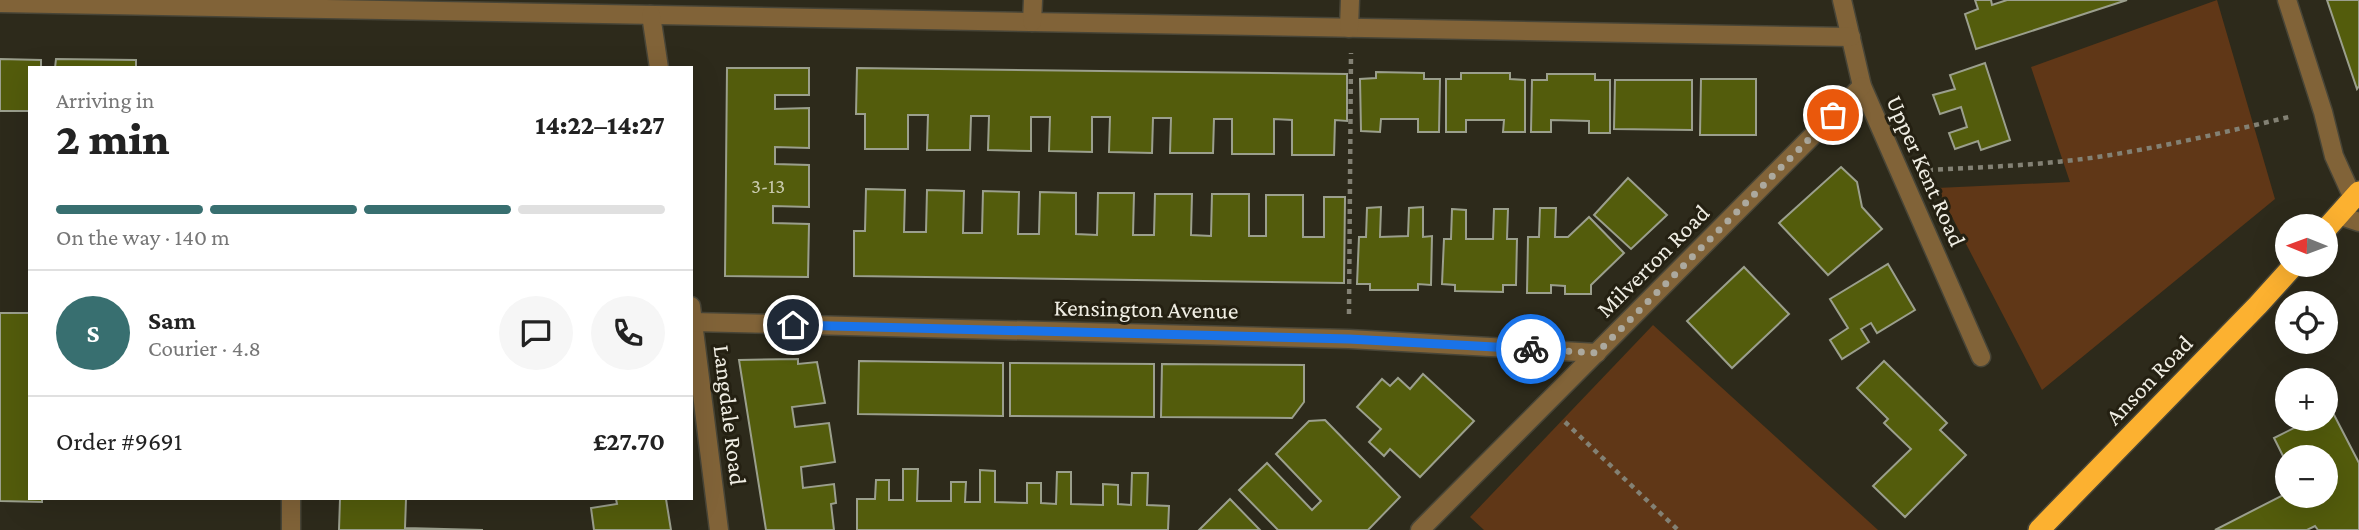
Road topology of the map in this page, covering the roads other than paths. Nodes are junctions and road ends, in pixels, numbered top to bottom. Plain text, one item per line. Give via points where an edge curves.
1 (1032, 0) edge
2 (1350, 0) edge
3 (1842, 0) edge
4 (2287, 0) edge
5 (80, 2) edge
6 (0, 3) edge
7 (380, 4) edge
8 (717, 8) edge
9 (651, 15) junction
10 (1032, 22) junction
11 (1350, 29) junction
12 (1851, 37) junction
13 (659, 66) edge
14 (1862, 86) junction
15 (2356, 195) edge
16 (2338, 215) edge
17 (2338, 222) edge
18 (2359, 222) edge
19 (2283, 277) edge
20 (693, 314) edge
21 (693, 322) edge
22 (1597, 353) junction
23 (1981, 357) dead end
24 (291, 500) edge
25 (291, 530) edge
26 (719, 530) edge
27 (1420, 530) edge
28 (2039, 530) edge

1 - 10 street
2 - 11 street
3 - 12 street, Upper Kent Road
4 - 15 street via 2334,156
5 - 6 street
5 - 7 street
7 - 9 street
8 - 9 street
8 - 10 street
9 - 13 street
10 - 11 street
11 - 12 street
12 - 14 street, Upper Kent Road
14 - 22 street, Milverton Road
14 - 23 street, Upper Kent Road
15 - 16 highway
17 - 18 street
19 - 28 highway, Anson Road
20 - 22 street, Kensington Avenue
21 - 26 street, Langdale Road
22 - 27 street, Milverton Road
24 - 25 street

